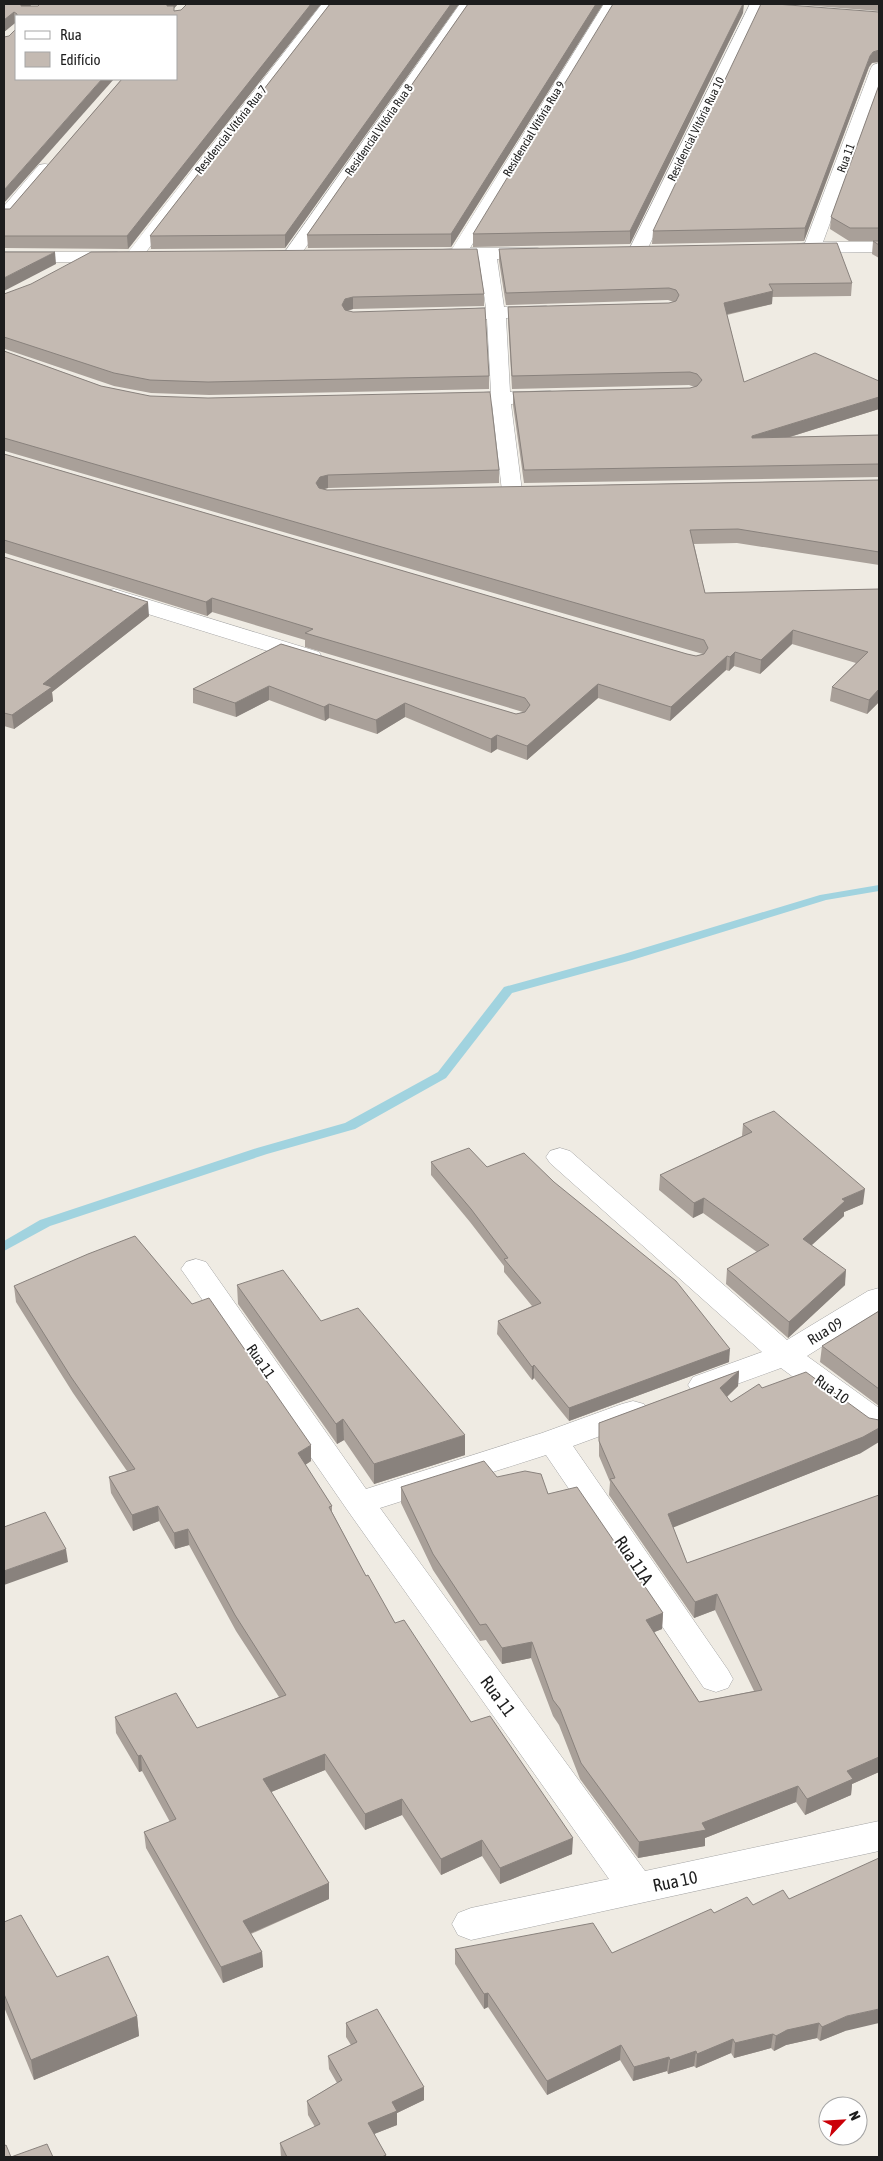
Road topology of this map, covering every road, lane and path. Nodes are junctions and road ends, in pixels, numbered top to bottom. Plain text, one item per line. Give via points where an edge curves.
1 (330, 4) edge
2 (468, 4) edge
3 (611, 4) edge
4 (735, 5) edge
5 (755, 7) junction
6 (774, 8) edge
7 (879, 68) edge
8 (54, 158) edge
9 (4, 216) edge
10 (879, 247) edge
11 (812, 248) junction
12 (783, 249) edge
13 (618, 252) edge
14 (637, 252) junction
15 (656, 252) edge
16 (552, 253) edge
17 (418, 254) edge
18 (458, 254) junction
19 (487, 254) junction
20 (271, 256) edge
21 (291, 256) junction
22 (310, 256) edge
23 (4, 257) edge
24 (133, 257) junction
25 (152, 257) edge
26 (86, 258) junction
27 (60, 272) edge
28 (562, 311) edge
29 (496, 313) junction
30 (429, 315) edge
31 (570, 396) edge
32 (501, 398) junction
33 (433, 399) edge
34 (512, 491) edge
35 (99, 591) edge
36 (327, 662) edge
37 (560, 1157) dead end
38 (196, 1269) dead end
39 (872, 1303) edge
40 (785, 1355) junction
41 (879, 1424) edge
42 (553, 1441) junction
43 (360, 1503) junction
44 (716, 1679) dead end
45 (879, 1836) edge
46 (637, 1889) junction
47 (471, 1924) dead end

1 - 24 street, Residencial Vitória Rua 7
2 - 21 street, Residencial Vitória Rua 8
3 - 18 street, Residencial Vitória Rua 9
4 - 5 street
5 - 6 street
5 - 14 street, Residencial Vitória Rua 10
7 - 11 street, Rua 11
8 - 9 street
10 - 11 street
11 - 12 street
13 - 14 street
14 - 15 street
16 - 19 street
17 - 18 street
18 - 19 street
19 - 29 street
20 - 21 street
21 - 22 street
23 - 26 street
24 - 25 street
24 - 26 street
26 - 27 street
28 - 29 street
29 - 30 street
29 - 32 street
31 - 32 street
32 - 33 street
32 - 34 street
35 - 36 street
37 - 40 street, Rua 10
38 - 43 street, Rua 11
39 - 40 street, Rua 09
40 - 41 street, Rua 10
40 - 42 street
42 - 43 street
42 - 44 street, Rua 11A
43 - 46 street, Rua 11
45 - 46 street, Rua 10
46 - 47 street, Rua 10

